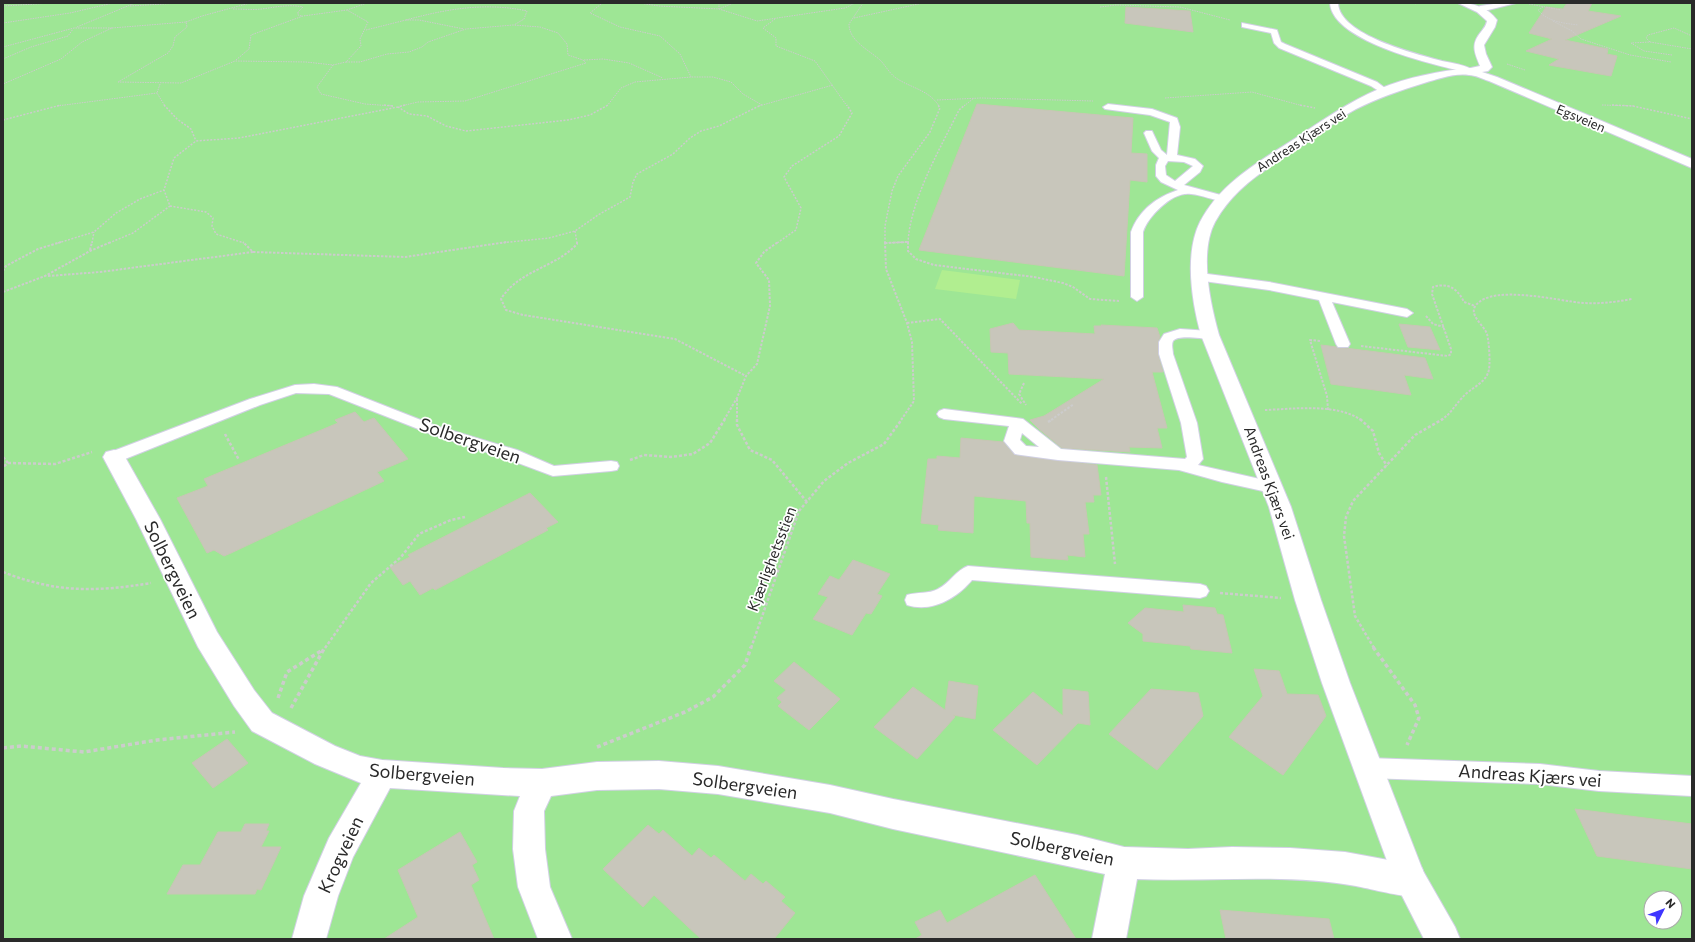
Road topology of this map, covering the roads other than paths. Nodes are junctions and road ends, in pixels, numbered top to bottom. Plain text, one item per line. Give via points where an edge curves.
1 (1334, 3) edge
2 (1463, 3) edge
3 (1509, 6) edge
4 (1480, 10) junction
5 (1245, 25) road end
6 (1470, 71) junction
7 (1385, 91) junction
8 (1104, 105) road end
9 (1149, 133) dead end
10 (1169, 158) junction
11 (1692, 164) edge
12 (1177, 185) junction
13 (1190, 190) junction
14 (1224, 199) junction
15 (1200, 276) junction
16 (1138, 297) road end
17 (1324, 297) junction
18 (1407, 313) dead end
19 (1210, 335) junction
20 (1343, 344) road end
21 (944, 414) dead end
22 (1018, 422) junction
23 (105, 454) joint
24 (1058, 455) junction
25 (1179, 465) junction
26 (611, 466) road end
27 (1272, 487) junction
28 (1200, 591) road end
29 (914, 600) dead end
30 (1382, 769) junction
31 (382, 774) junction
32 (542, 782) junction
33 (1692, 786) edge
34 (1124, 863) junction
35 (1410, 880) junction
36 (309, 939) edge
37 (555, 939) edge
38 (1109, 939) edge
39 (1442, 939) edge

1 - 6 lane, Egsveien via 1338,17 1364,35 1408,53
2 - 4 street
3 - 4 lane
4 - 6 street via 1492,20 1491,28 1479,45 1486,67
5 - 7 lane via 1274,32 1282,46 1374,84
6 - 7 street, Andreas Kjærs vei via 1441,74
6 - 11 street, Egsveien
7 - 14 street, Andreas Kjærs vei via 1351,107 1254,171
8 - 10 lane via 1164,115 1175,122
9 - 10 lane via 1157,151
10 - 12 lane via 1161,163 1160,174 1162,178
10 - 12 lane via 1188,160 1198,166
12 - 13 lane
13 - 14 lane
13 - 16 lane via 1167,198 1138,223
14 - 15 street, Andreas Kjærs vei via 1212,214 1203,234 1200,246
15 - 17 lane
15 - 19 street, Andreas Kjærs vei
17 - 18 lane
17 - 20 lane
19 - 25 lane via 1177,334 1169,337 1165,343 1196,454 1192,462
19 - 27 street, Andreas Kjærs vei
21 - 22 lane
22 - 24 lane
22 - 24 lane via 1012,441 1021,450
23 - 26 lane, Solbergveien via 295,389 314,388 338,392 431,429 511,454 553,471
23 - 31 street, Solbergveien via 177,579 206,640 223,668 270,713 325,755
24 - 25 lane
25 - 27 lane
27 - 30 street, Andreas Kjærs vei via 1308,600
28 - 29 lane via 968,573 953,590 933,600
30 - 33 lane, Andreas Kjærs vei via 1540,774 1600,781
30 - 35 street, Andreas Kjærs vei
31 - 32 street, Solbergveien
31 - 36 street, Krogveien via 340,849 321,896
32 - 34 street, Solbergveien via 597,776 660,775 718,780 830,799
32 - 37 street via 529,811 529,850 534,887
34 - 35 street, Solbergveien via 1290,864 1345,868
34 - 38 street
35 - 39 street, Andreas Kjærs vei

